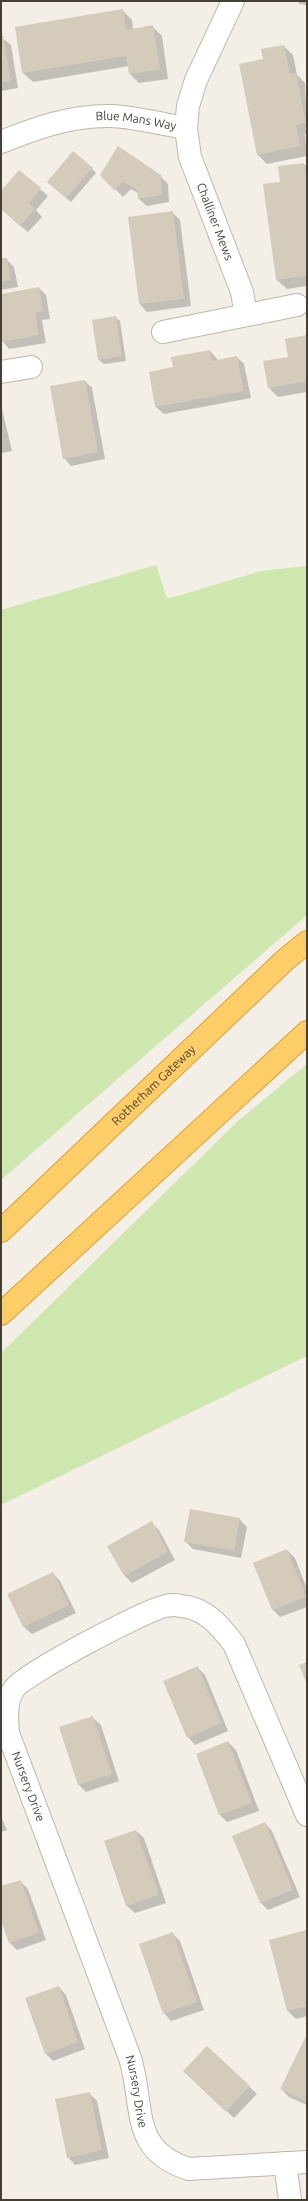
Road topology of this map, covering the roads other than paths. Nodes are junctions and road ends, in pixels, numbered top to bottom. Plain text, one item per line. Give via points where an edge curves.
1 (233, 1) edge
2 (186, 128) junction
3 (1, 142) edge
4 (297, 305) dead end
5 (246, 314) junction
6 (163, 332) dead end
7 (31, 367) dead end
8 (1, 372) edge
9 (307, 942) edge
10 (307, 1032) edge
11 (1, 1231) edge
12 (1, 1314) edge
13 (307, 1815) edge
14 (307, 2162) edge
15 (285, 2163) junction
16 (290, 2200) edge

1 - 2 street, Blue Mans Way via 196,80 188,106
2 - 3 street, Blue Mans Way via 111,116 74,118
2 - 5 street, Challiner Mews via 190,157 242,292
4 - 5 street
5 - 6 street
7 - 8 street
9 - 11 highway, Rotherham Gateway via 285,960
10 - 12 highway
13 - 15 street, Nursery Drive via 234,1644 218,1624 203,1612 183,1606 166,1605 150,1612 27,1676 14,1687 9,1698 8,1733 130,2058 144,2134 151,2146 160,2156 189,2169
14 - 15 street, Nursery Drive
15 - 16 street

